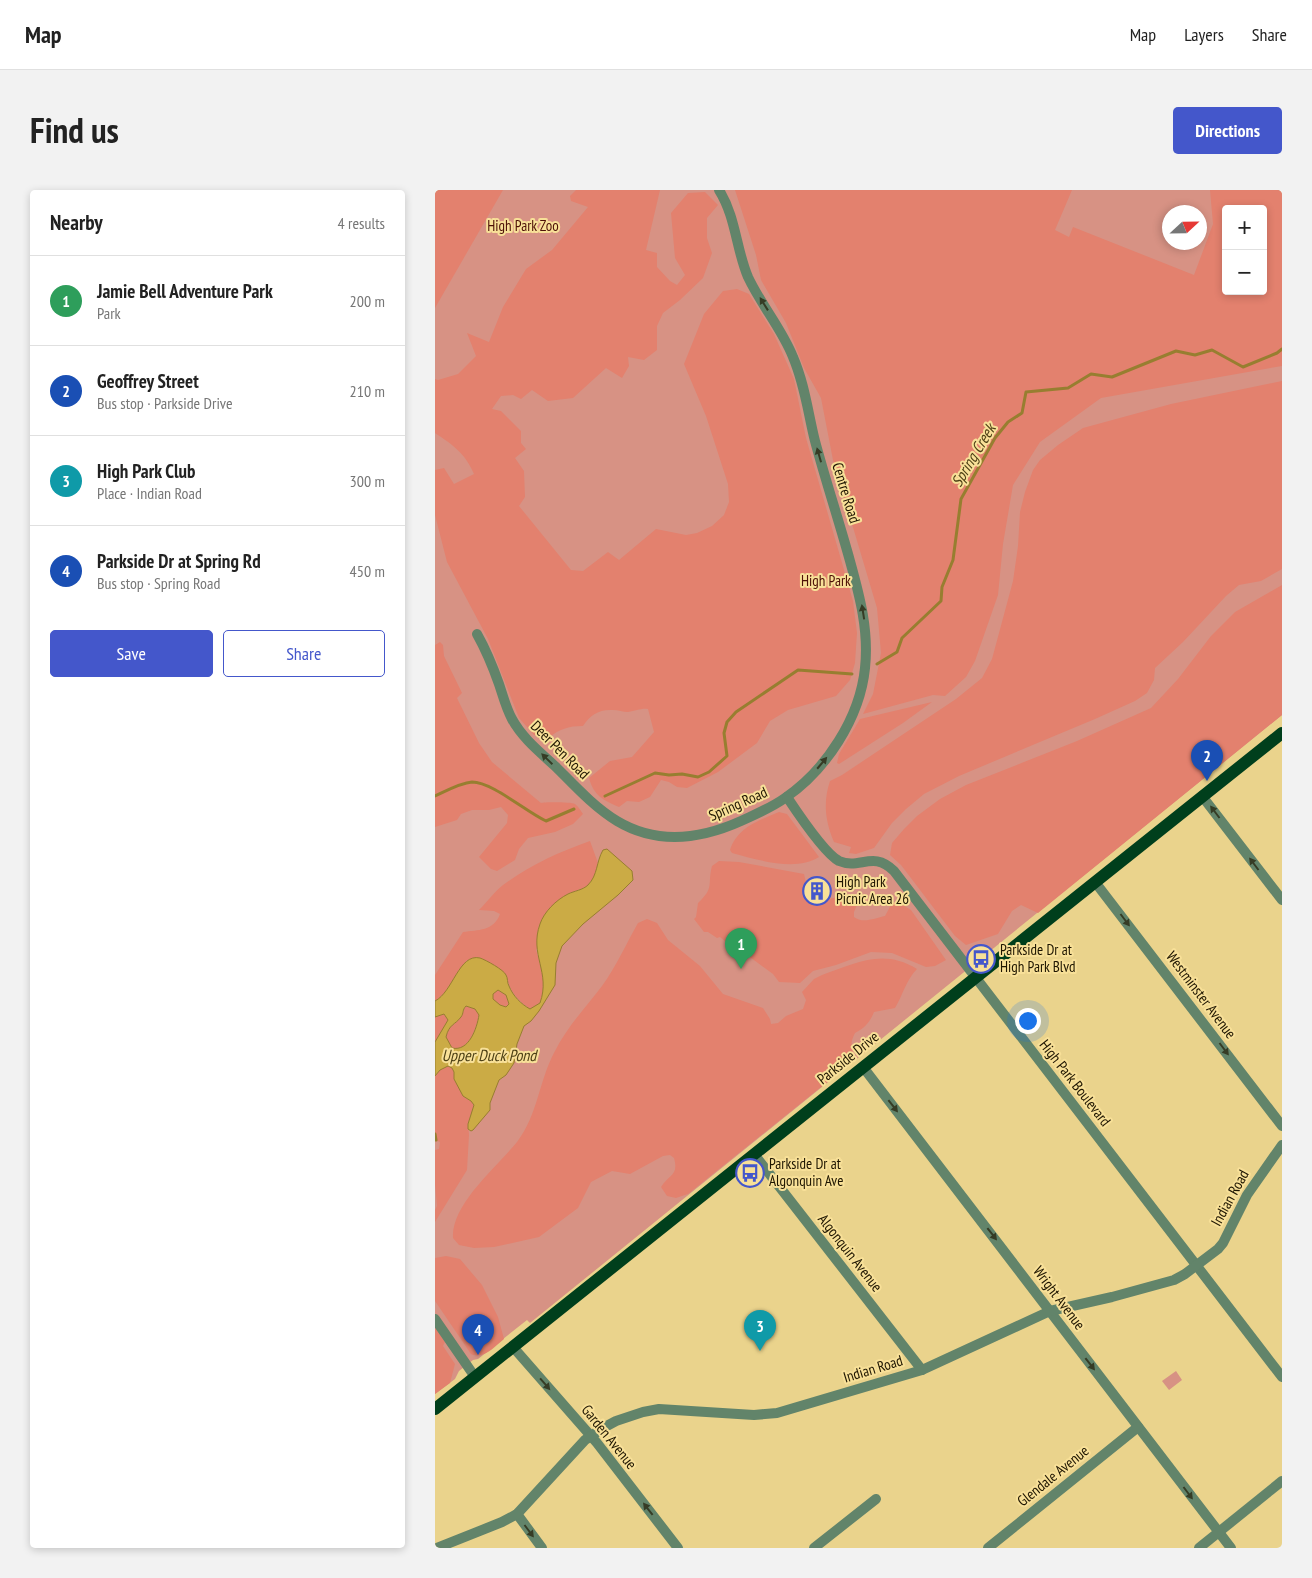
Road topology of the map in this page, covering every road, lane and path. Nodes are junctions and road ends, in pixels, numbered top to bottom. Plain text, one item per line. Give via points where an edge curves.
1 (719, 190) edge
2 (477, 634) dead end
3 (1282, 733) edge
4 (1203, 796) junction
5 (787, 797) junction
6 (641, 831) joint
7 (1095, 882) junction
8 (1282, 900) edge
9 (975, 977) junction
10 (863, 1067) junction
11 (1282, 1126) edge
12 (1282, 1146) edge
13 (754, 1154) junction
14 (1196, 1265) junction
15 (1050, 1310) junction
16 (435, 1319) edge
17 (513, 1347) junction
18 (922, 1370) junction
19 (475, 1377) junction
20 (1282, 1377) edge
21 (435, 1409) edge
22 (1138, 1427) junction
23 (590, 1436) junction
24 (1282, 1481) edge
25 (876, 1498) dead end
26 (517, 1514) junction
27 (1219, 1532) junction
28 (437, 1548) edge
29 (542, 1548) edge
30 (677, 1548) edge
31 (814, 1548) edge
32 (988, 1548) edge
33 (1199, 1548) edge
34 (1231, 1548) edge

5 -> 1 street, Centre Road via 823,763 850,719 865,671 865,624 860,595 799,373 784,338 748,276 730,210
6 -> 2 street, Deer Pen Road via 616,821 601,810 527,740 507,708
3 - 4 main road, Parkside Drive
4 - 7 main road, Parkside Drive
8 -> 4 street
5 - 6 street, Spring Road via 718,831 673,838
5 - 9 street, High Park Boulevard via 833,857 847,863 878,861 890,868
7 - 9 main road, Parkside Drive
7 -> 11 street, Westminster Avenue
9 - 10 main road, Parkside Drive
9 - 14 street, High Park Boulevard
10 - 13 main road, Parkside Drive
10 -> 15 street, Wright Avenue
12 - 14 street, Indian Road via 1247,1194 1223,1243
13 - 17 main road, Parkside Drive
13 - 18 street, Algonquin Avenue
14 - 15 street, Indian Road via 1174,1280
14 - 20 street, High Park Boulevard
15 - 18 street, Indian Road
15 -> 22 street, Wright Avenue
16 - 19 street
17 - 19 main road, Parkside Drive
17 -> 23 street, Garden Avenue
18 - 23 street, Indian Road via 777,1413 754,1415 653,1410 632,1415
19 - 21 main road, Parkside Drive
22 -> 27 street, Wright Avenue
22 - 32 street, Glendale Avenue
23 - 26 street, Indian Road
30 -> 23 street, Garden Avenue
24 - 27 street
25 - 31 street
26 - 28 street, Indian Road
26 -> 29 street
27 - 33 street
27 - 34 street, Wright Avenue

